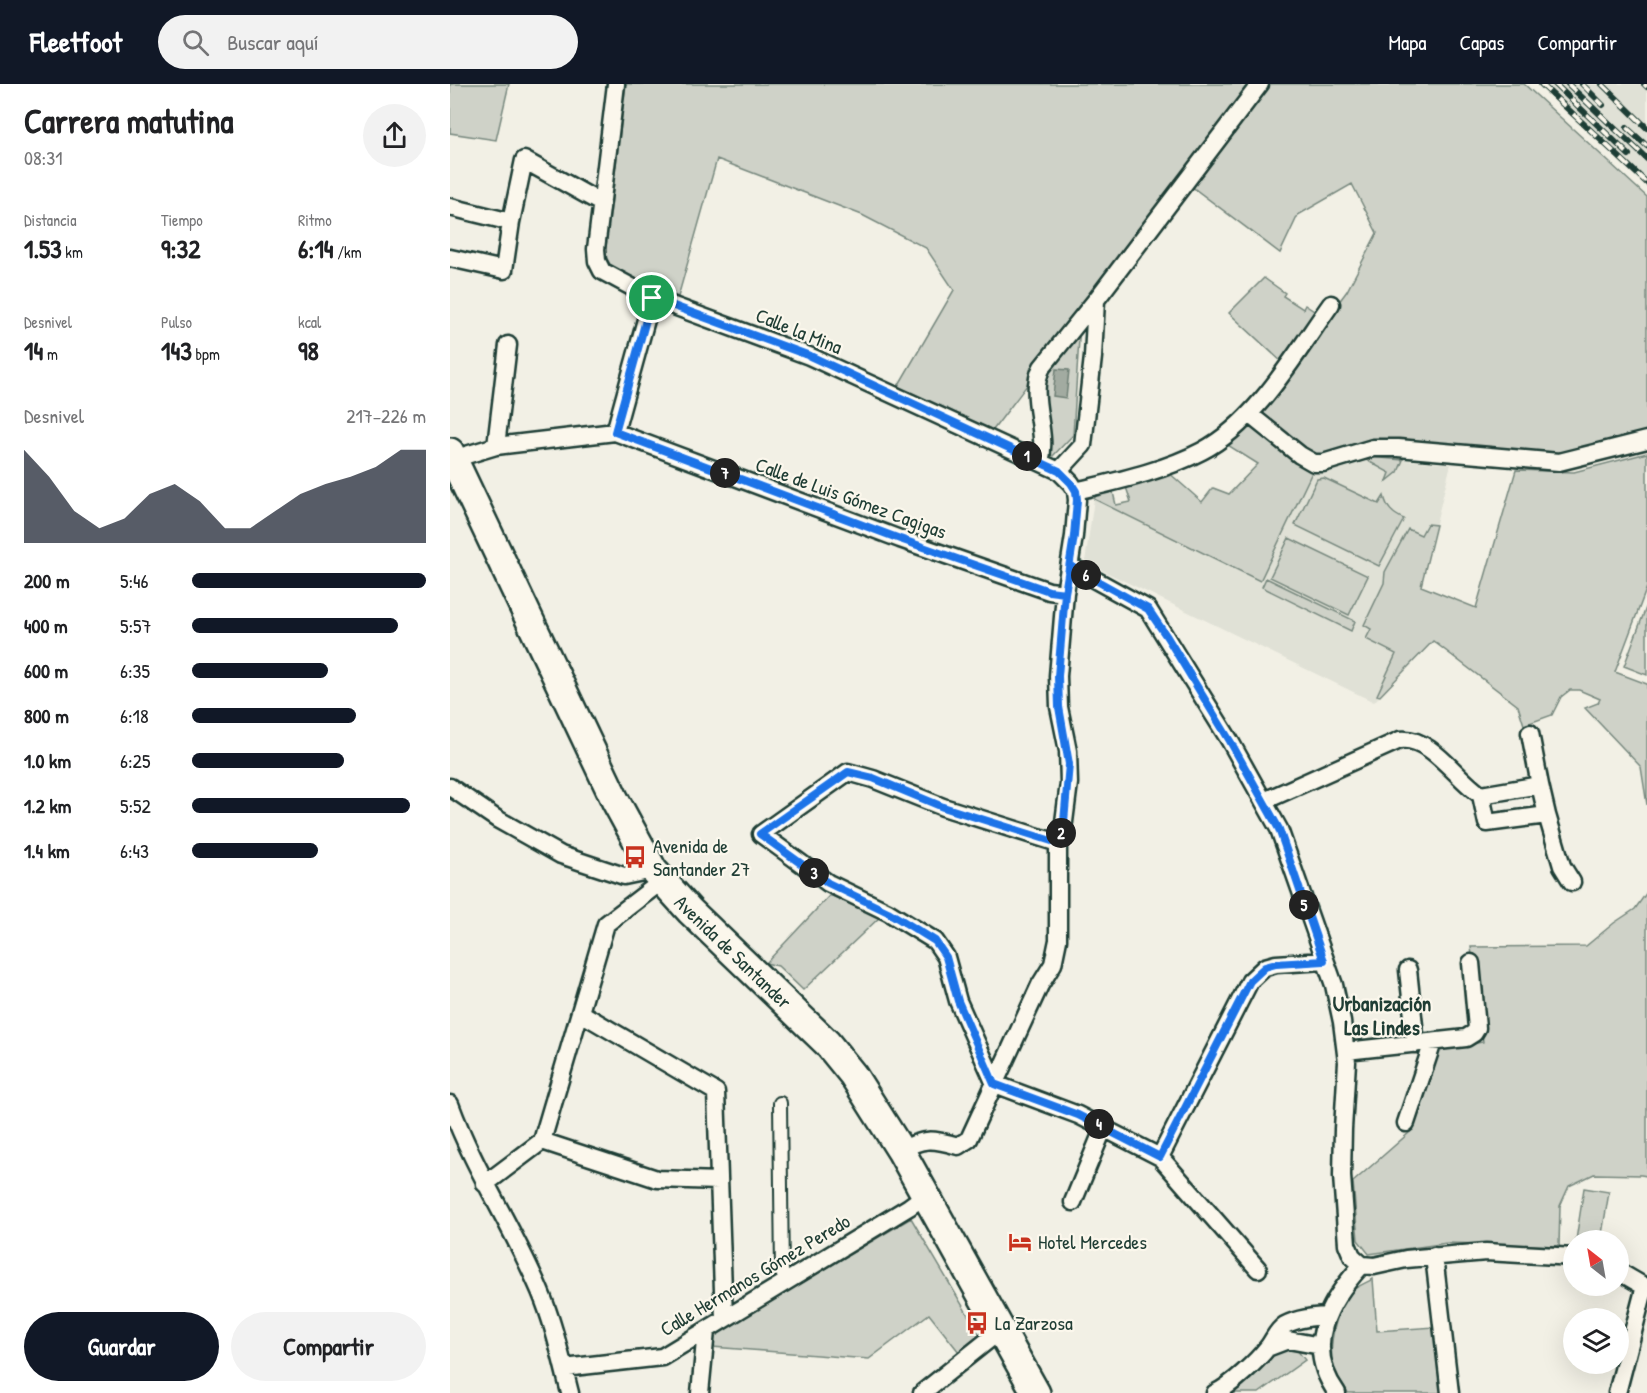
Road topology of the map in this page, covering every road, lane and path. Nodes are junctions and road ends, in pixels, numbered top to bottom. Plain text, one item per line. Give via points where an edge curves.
1 (616, 84) edge
2 (1260, 84) edge
3 (601, 203) junction
4 (450, 207) edge
5 (511, 222) junction
6 (450, 258) edge
7 (652, 298) junction
8 (1096, 300) junction
9 (1331, 304) dead end
10 (508, 345) dead end
11 (1249, 414) junction
12 (615, 432) junction
13 (1647, 440) edge
14 (496, 446) junction
15 (451, 455) edge
16 (1040, 462) junction
17 (1059, 471) junction
18 (1076, 491) junction
19 (1070, 566) junction
20 (1065, 593) junction
21 (1530, 734) dead end
22 (1540, 785) junction
23 (450, 788) edge
24 (1481, 795) junction
25 (1264, 801) junction
26 (1547, 815) junction
27 (1058, 843) junction
28 (657, 875) junction
29 (1572, 882) dead end
30 (1324, 961) junction
31 (1471, 963) dead end
32 (1408, 970) dead end
33 (581, 1013) junction
34 (1433, 1042) junction
35 (1416, 1044) junction
36 (1346, 1051) junction
37 (994, 1084) junction
38 (780, 1103) dead end
39 (450, 1104) edge
40 (1406, 1123) dead end
41 (1104, 1127) junction
42 (542, 1141) junction
43 (901, 1151) junction
44 (1160, 1157) junction
45 (719, 1181) junction
46 (485, 1184) junction
47 (924, 1196) junction
48 (1073, 1202) dead end
49 (949, 1239) junction
50 (1434, 1256) junction
51 (1563, 1256) edge
52 (1362, 1264) junction
53 (1258, 1269) dead end
54 (1629, 1277) edge
55 (787, 1281) junction
56 (1646, 1287) edge
57 (1327, 1316) junction
58 (724, 1319) junction
59 (1001, 1330) junction
60 (705, 1331) junction
61 (1321, 1347) junction
62 (1267, 1348) junction
63 (564, 1368) junction
64 (570, 1393) edge
65 (700, 1393) edge
66 (922, 1393) edge
67 (1036, 1393) edge
68 (1052, 1393) edge
69 (1215, 1393) edge
70 (1337, 1393) edge
71 (1450, 1393) edge
72 (1617, 1393) edge

1 - 3 street, Calle la Mina
2 - 8 street
3 - 5 street via 524,160
3 - 7 street, Calle la Mina via 596,249 602,271
4 - 5 street
5 - 6 street via 504,270
7 - 12 street
7 - 16 street, Calle la Mina via 810,356
8 - 16 street via 1038,376
8 - 17 street via 1083,445
9 - 11 street
10 - 14 street
11 - 13 street via 1314,463 1373,448 1559,462
11 - 18 street via 1202,451 1135,476
12 - 14 street, Calle de Luis Gómez Cagigas
12 - 20 street, Calle de Luis Gómez Cagigas via 900,539 1049,591
14 - 15 street, Calle de Luis Gómez Cagigas
15 - 28 highway, Avenida de Santander via 615,800
16 - 17 street, Calle la Mina
17 - 18 street, Calle la Mina
18 - 19 street
19 - 20 street
19 - 25 street via 1148,609
20 - 27 street via 1058,692 1069,764 1064,822
21 - 22 street
22 - 24 street
22 - 26 street
23 - 28 street via 561,855 624,876
24 - 25 street via 1424,744 1408,739
24 - 26 street via 1487,823
25 - 30 street via 1279,829
26 - 29 street via 1562,866
27 - 37 street via 1059,923 1053,964
27 - 37 street via 848,772 760,834 828,883 888,912 935,941 946,957 958,1001
28 - 33 street via 606,924
28 - 43 highway, Avenida de Santander via 827,1043 853,1075
30 - 36 street via 1334,985
30 - 44 street via 1276,964 1265,967 1250,981
31 - 34 street via 1477,1028 1466,1038
32 - 35 street
33 - 42 street
33 - 45 street via 716,1092
34 - 35 street
34 - 40 street
35 - 36 street
36 - 52 street via 1342,1159 1345,1222 1348,1250
37 - 41 street
37 - 43 street via 965,1142 958,1146 922,1140
38 - 55 street via 782,1273
39 - 46 street
41 - 44 street
41 - 48 street
42 - 45 street via 657,1179
42 - 46 street
43 - 47 highway, Avenida de Santander
44 - 53 street
45 - 58 street
46 - 63 street via 540,1290
47 - 49 highway, Avenida de Santander
47 - 55 street, Calle Hermanos Gómez Peredo
49 - 59 highway, Avenida de Santander
49 - 68 highway, Avenida de Santander
50 - 51 street via 1486,1252
50 - 52 street via 1374,1266
50 - 71 street
52 - 57 street
54 - 56 street
55 - 58 street, Calle Hermanos Gómez Peredo
56 - 72 street
57 - 61 street
57 - 62 street via 1286,1325
58 - 60 street, Calle Hermanos Gómez Peredo
59 - 66 street
59 - 67 highway, Avenida de Santander
60 - 63 street, Calle Hermanos Gómez Peredo via 662,1357
60 - 65 street
61 - 62 street via 1288,1341
61 - 70 street via 1322,1366
62 - 69 street via 1233,1382
63 - 64 street

